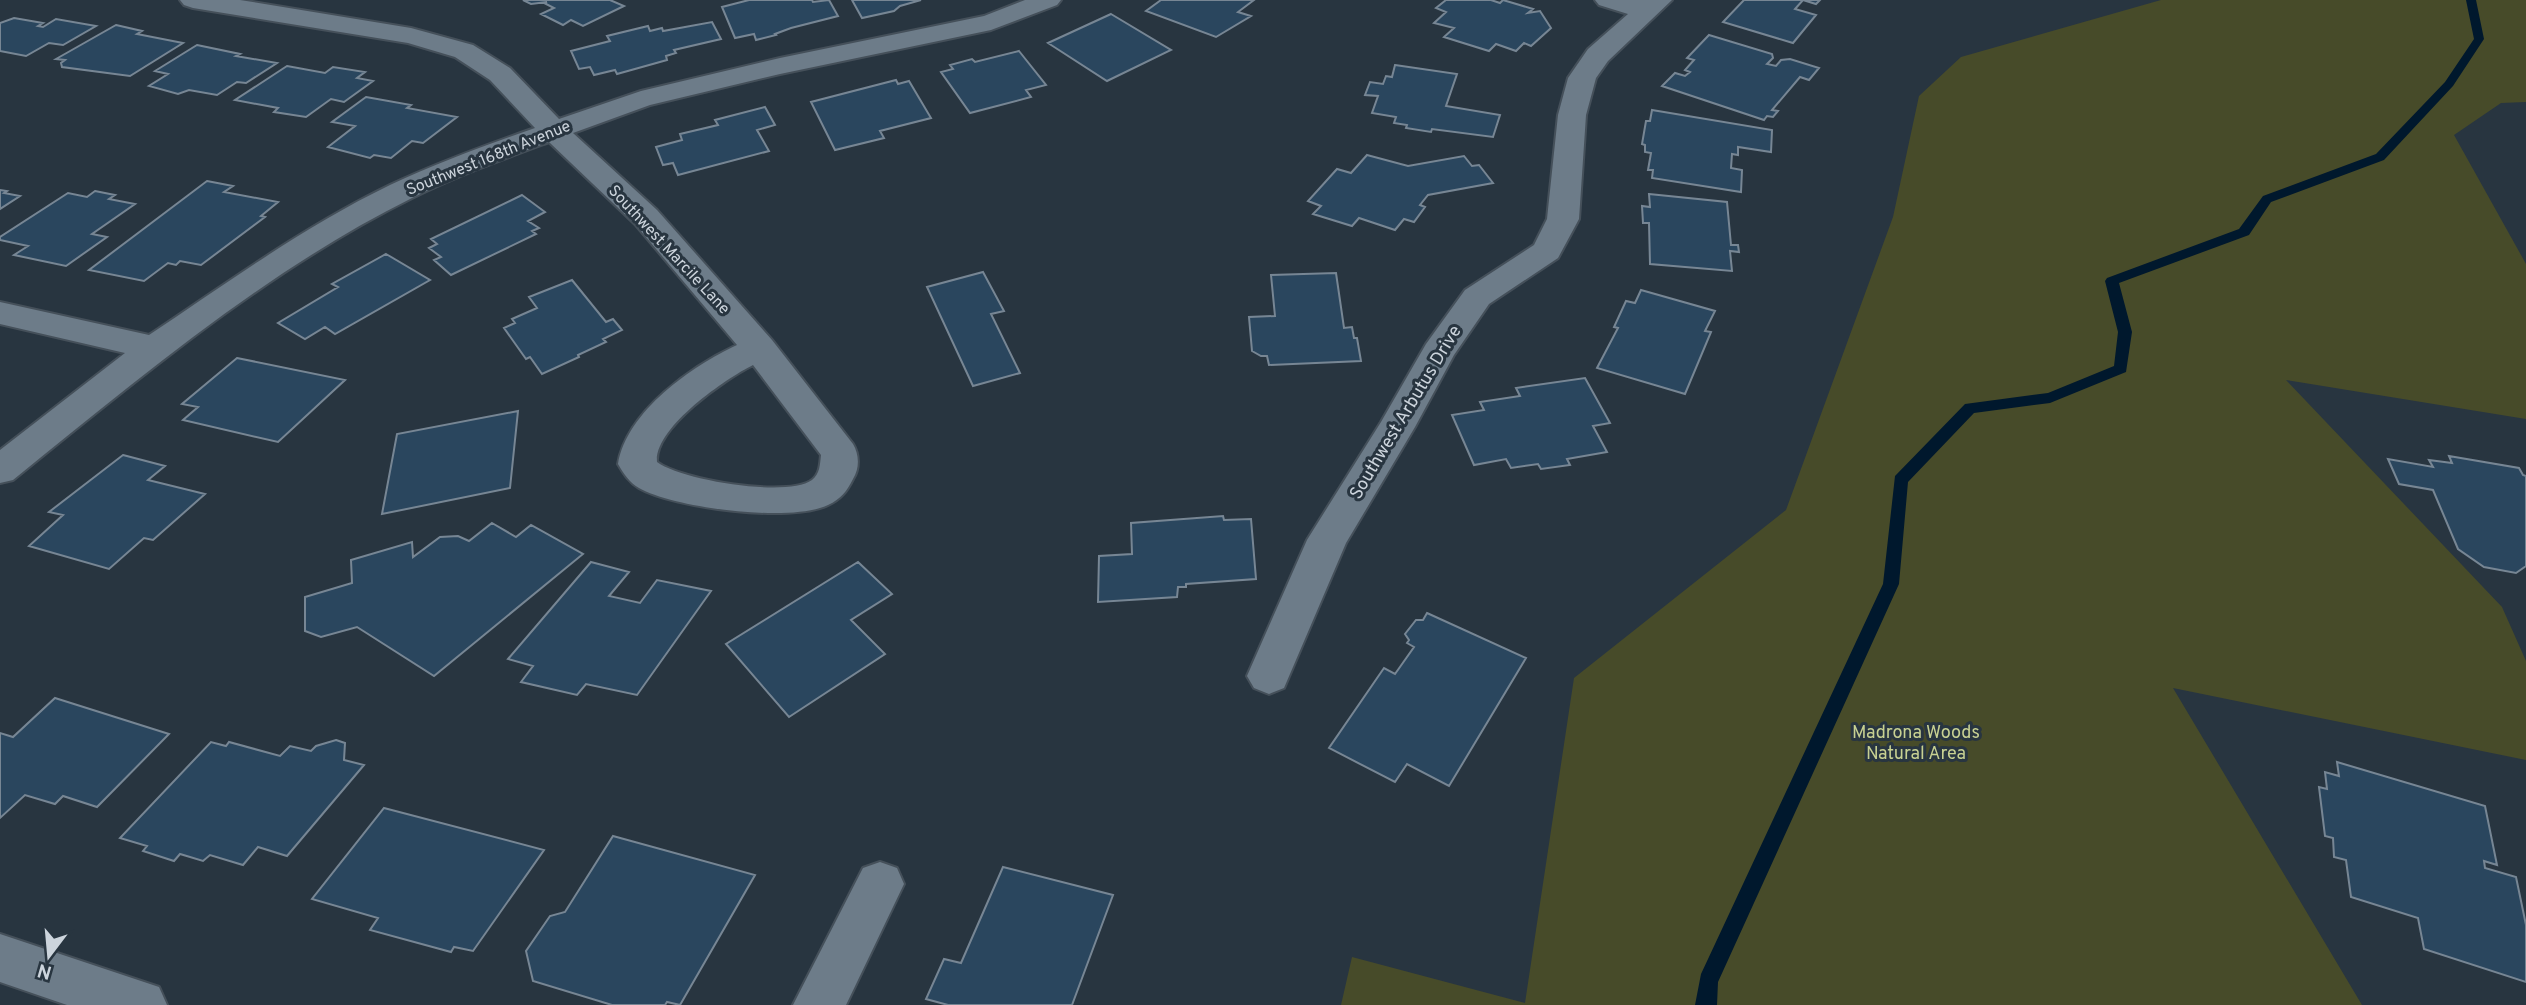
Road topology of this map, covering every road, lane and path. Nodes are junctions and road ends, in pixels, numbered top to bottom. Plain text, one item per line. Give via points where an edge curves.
1 (199, 0) edge
2 (1048, 0) edge
3 (1608, 0) edge
4 (1653, 6) edge
5 (554, 130) junction
6 (0, 313) edge
7 (154, 348) junction
8 (760, 348) junction
9 (0, 470) edge
10 (1269, 676) dead end
11 (880, 884) dead end
12 (0, 958) edge
13 (141, 1005) edge
14 (819, 1005) edge

1 - 5 street, Southwest Marcile Lane via 411,36 464,51 500,74
2 - 5 street, Southwest 168th Avenue via 991,22 641,99
3 - 4 street
4 - 10 street, Southwest Arbutus Drive via 1598,55 1582,78 1572,114 1563,219 1547,251 1477,296 1437,352 1327,540
5 - 7 street, Southwest 168th Avenue via 400,192 302,247
5 - 8 street, Southwest Marcile Lane via 646,217
6 - 7 street
7 - 9 street, Southwest 168th Avenue
8 - 8 street, Southwest Marcile Lane via 710,371 684,391 638,448 637,464 645,476 678,486 784,503 822,491 834,481 841,469 840,453
11 - 14 street
12 - 13 street

